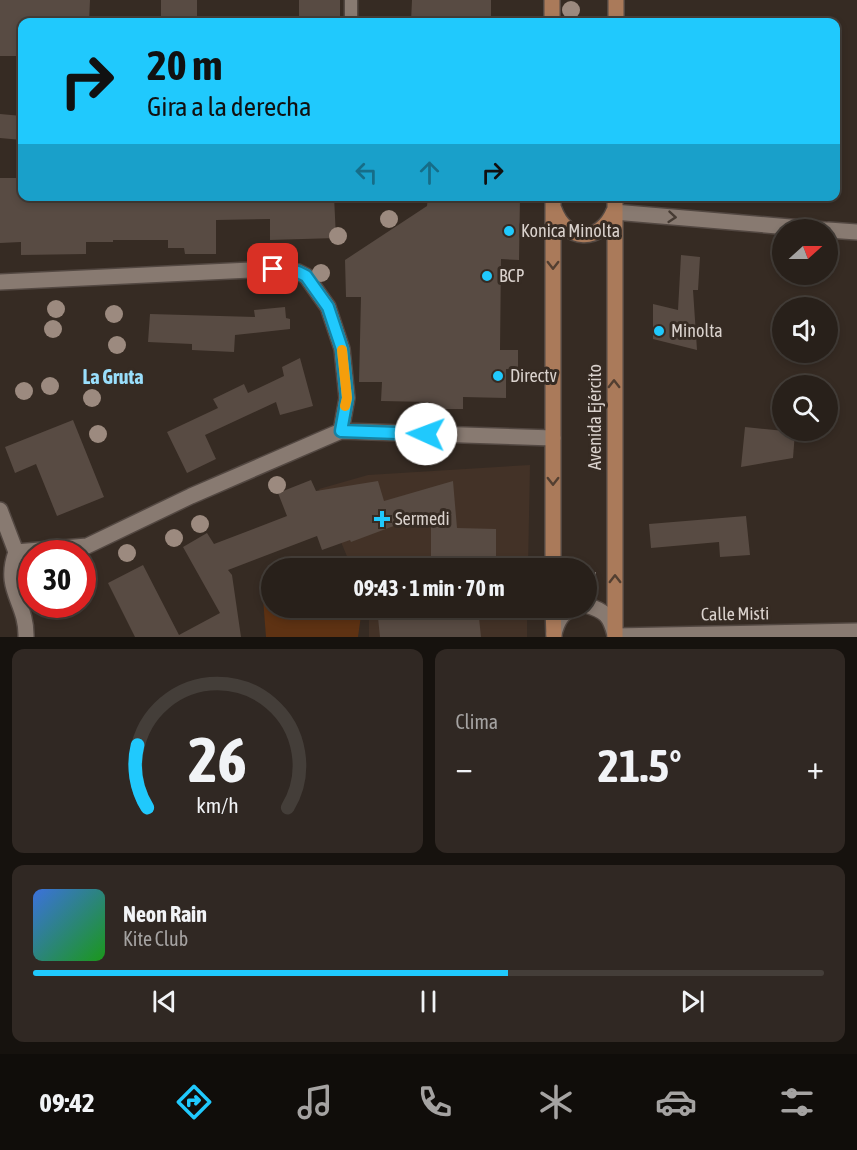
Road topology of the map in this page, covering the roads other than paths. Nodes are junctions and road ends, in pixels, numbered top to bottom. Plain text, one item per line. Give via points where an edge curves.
1 (351, 0) edge
2 (552, 0) edge
3 (616, 0) edge
4 (351, 18) edge
5 (552, 18) edge
6 (616, 18) edge
7 (555, 201) edge
8 (555, 201) edge
9 (614, 204) edge
10 (772, 223) edge
11 (838, 231) edge
12 (857, 232) edge
13 (0, 282) edge
14 (341, 431) junction
15 (553, 438) junction
16 (0, 510) edge
17 (16, 552) junction
18 (553, 558) edge
19 (6, 580) edge
20 (597, 609) edge
21 (554, 618) edge
22 (560, 618) edge
23 (857, 631) edge
24 (554, 636) edge
25 (26, 637) edge
26 (615, 637) edge

1 - 4 lane
2 - 5 main road
3 - 6 main road
7 - 9 main road via 558,220 568,231 582,235 596,233 608,225
8 -> 15 main road
9 -> 10 street
26 -> 9 main road, Avenida Ejército
11 - 12 street
13 - 14 street via 273,269 298,272 306,276 328,307 342,349 347,398
14 - 15 street
14 - 17 street via 87,546
15 -> 18 main road
16 - 17 street
17 - 19 street
19 - 25 street via 26,623
20 - 26 street via 611,621
21 - 24 main road
22 - 24 street
23 - 26 street, Calle Misti

